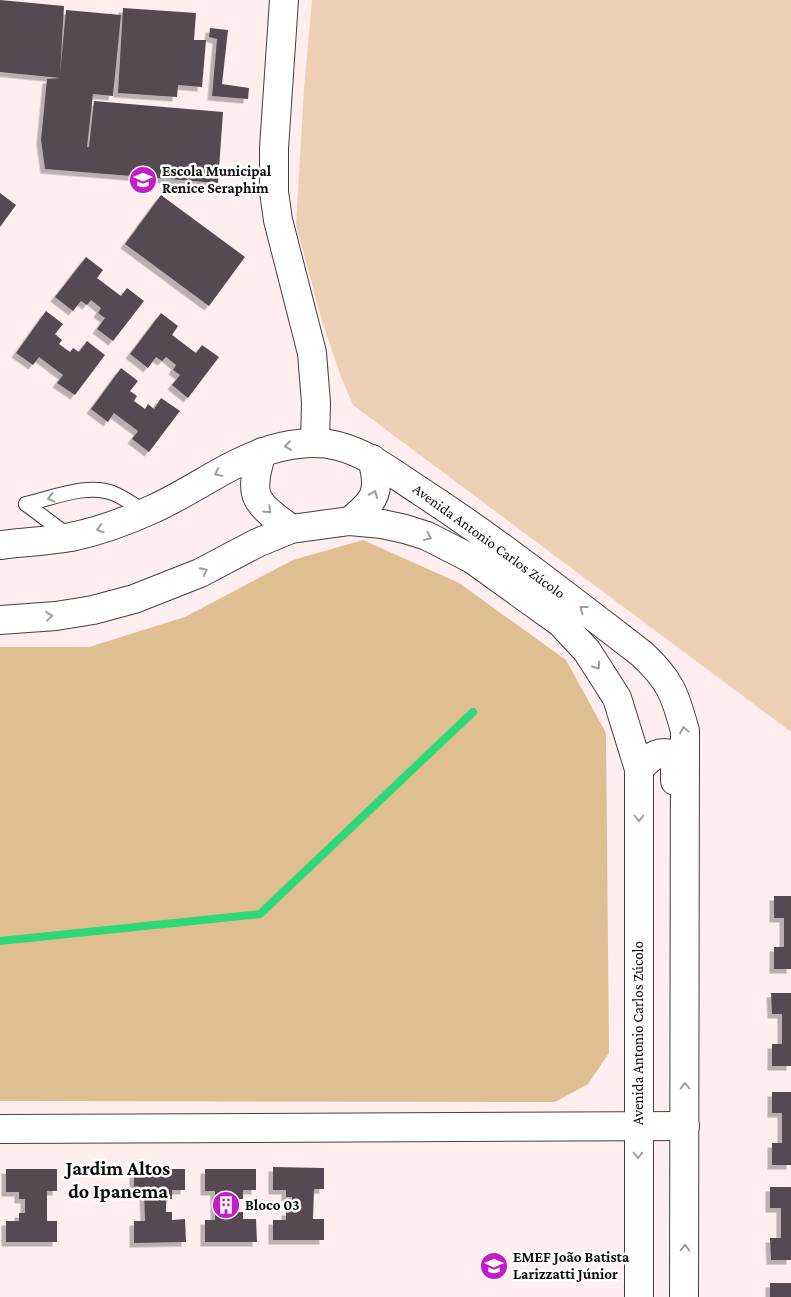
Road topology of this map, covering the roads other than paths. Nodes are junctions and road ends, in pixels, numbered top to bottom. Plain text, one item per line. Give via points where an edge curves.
1 (284, 0) edge
2 (315, 443) junction
3 (262, 452) junction
4 (372, 459) junction
5 (146, 512) junction
6 (350, 521) junction
7 (291, 529) junction
8 (70, 537) junction
9 (0, 544) edge
10 (0, 620) edge
11 (640, 769) junction
12 (684, 953) junction
13 (638, 1126) junction
14 (685, 1126) junction
15 (0, 1129) edge
16 (639, 1297) edge
17 (684, 1297) edge

1 - 2 street via 274,192 280,229 312,353
2 -> 3 street
2 - 4 street via 336,445
3 -> 5 street
3 -> 7 street via 254,484 255,494
6 -> 4 street via 374,498 377,487
12 -> 4 street, Avenida Antonio Carlos Zúcolo via 685,731 670,684 642,654 594,617 461,517
5 -> 8 street via 97,531
5 -> 8 lane via 103,490 88,489 26,504
6 - 7 street
6 -> 11 street, Avenida Antonio Carlos Zúcolo via 405,528 427,536 472,559 561,623 587,651 617,698
10 -> 7 street via 56,616 134,599 200,573
8 - 9 street
11 - 12 street, Avenida Antonio Carlos Zúcolo via 659,753 675,755 675,934
11 -> 13 street, Avenida Antonio Carlos Zúcolo
14 -> 12 street, Avenida Antonio Carlos Zúcolo
13 - 14 street
13 - 15 street
13 -> 16 street, Avenida Antonio Carlos Zúcolo
17 -> 14 street, Avenida Antonio Carlos Zúcolo

